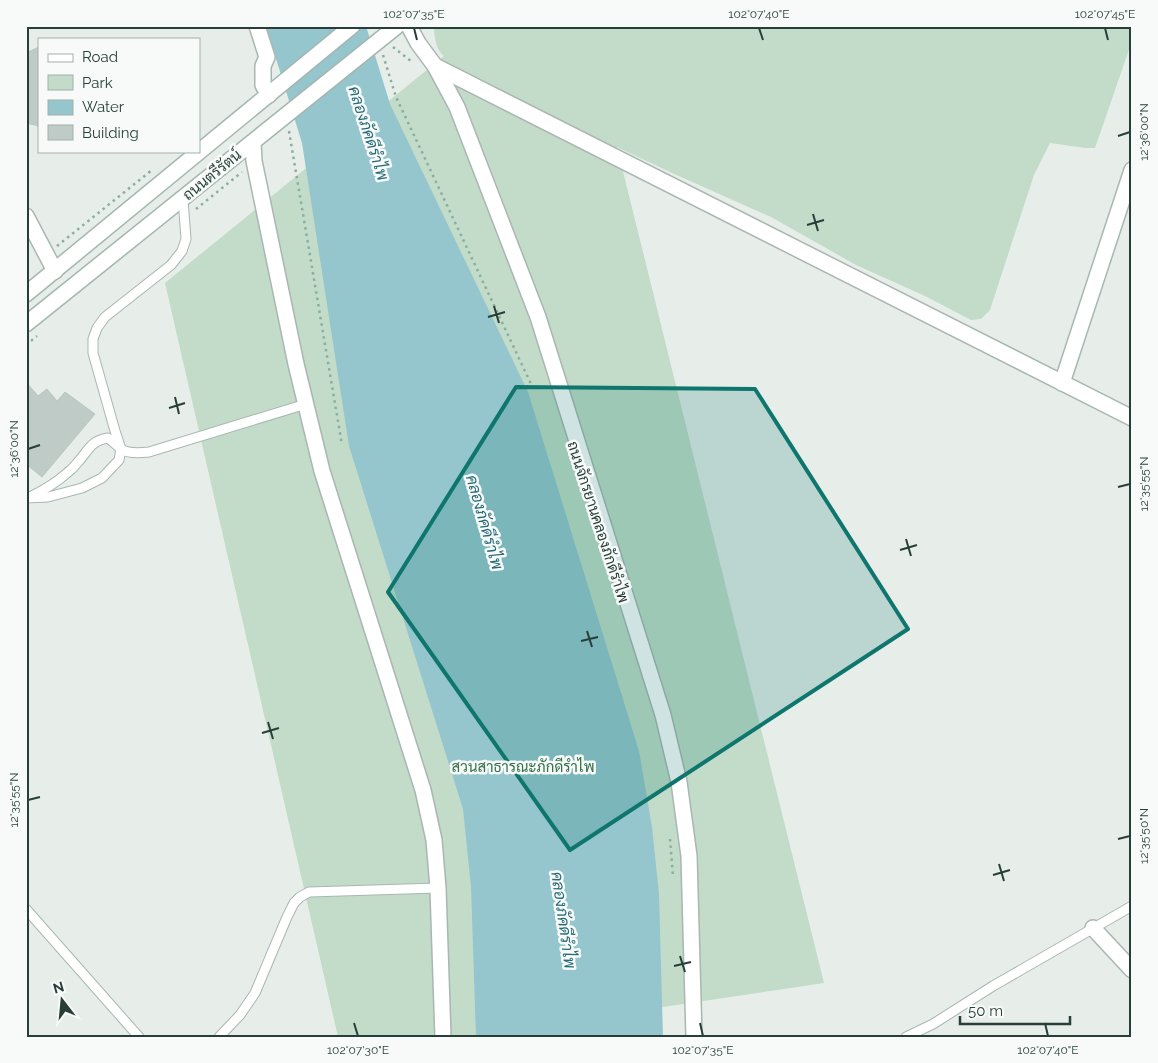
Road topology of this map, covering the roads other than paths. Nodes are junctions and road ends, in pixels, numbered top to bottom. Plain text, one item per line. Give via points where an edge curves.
1 (257, 26) edge
2 (352, 26) edge
3 (409, 26) edge
4 (392, 35) edge
5 (435, 66) junction
6 (269, 95) junction
7 (253, 142) junction
8 (200, 152) edge
9 (200, 152) edge
10 (1132, 170) edge
11 (183, 199) junction
12 (26, 216) edge
13 (55, 271) junction
14 (26, 294) edge
15 (26, 324) edge
16 (1062, 383) junction
17 (306, 404) junction
18 (1132, 418) edge
19 (121, 449) junction
20 (27, 498) edge
21 (438, 888) junction
22 (1132, 906) edge
23 (26, 909) edge
24 (1093, 928) junction
25 (1132, 970) edge
26 (139, 1037) edge
27 (219, 1037) edge
28 (443, 1037) edge
29 (694, 1037) edge
30 (906, 1037) edge

1 - 6 street via 266,57 262,86
2 - 6 street, ถนนตรีรัตน์
3 - 5 street
4 - 7 street, ถนนตรีรัตน์
5 - 16 street
5 - 29 street via 457,108 538,317 663,715 679,782 689,856
6 - 9 street, ถนนตรีรัตน์
7 - 11 street, ถนนตรีรัตน์
7 - 17 street via 254,161
8 - 13 street, ถนนตรีรัตน์
10 - 16 street
11 - 15 street, ถนนตรีรัตน์
11 - 19 lane via 186,239 182,251 171,265 105,318 93,339 93,353
12 - 13 street
13 - 14 street, ถนนตรีรัตน์
16 - 18 street
17 - 19 lane via 149,452
17 - 21 street via 322,471 423,790 434,840
19 - 20 lane via 119,460 102,478 82,488 48,497
19 - 20 lane via 108,438 99,440 50,487
21 - 27 lane via 309,892 300,897 287,917 255,992 240,1015
21 - 28 street
22 - 24 lane
23 - 26 lane
24 - 25 street
24 - 30 lane

